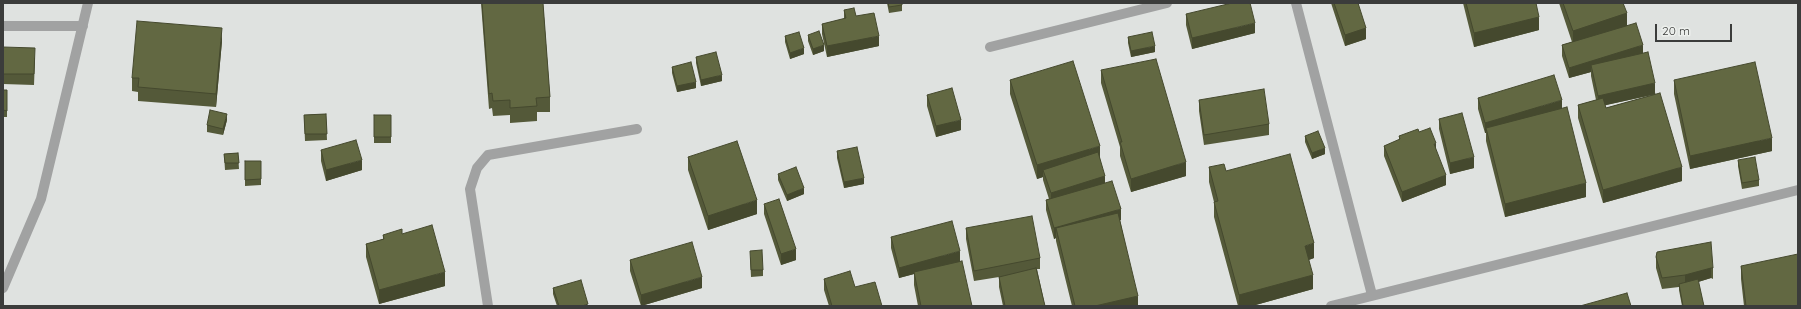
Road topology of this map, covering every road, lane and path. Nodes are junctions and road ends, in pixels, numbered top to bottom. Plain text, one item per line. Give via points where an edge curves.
1 (88, 3) edge
2 (1167, 3) edge
3 (1296, 3) edge
4 (3, 26) edge
5 (83, 26) junction
6 (990, 47) dead end
7 (637, 129) dead end
8 (1798, 190) edge
9 (3, 288) edge
10 (1372, 295) junction
11 (488, 306) edge
12 (1331, 306) edge

1 - 5 street
2 - 6 street
3 - 10 street
4 - 5 street
5 - 9 street via 41,199
7 - 11 street via 488,155 484,159 477,168 470,189
8 - 10 street
10 - 12 street

